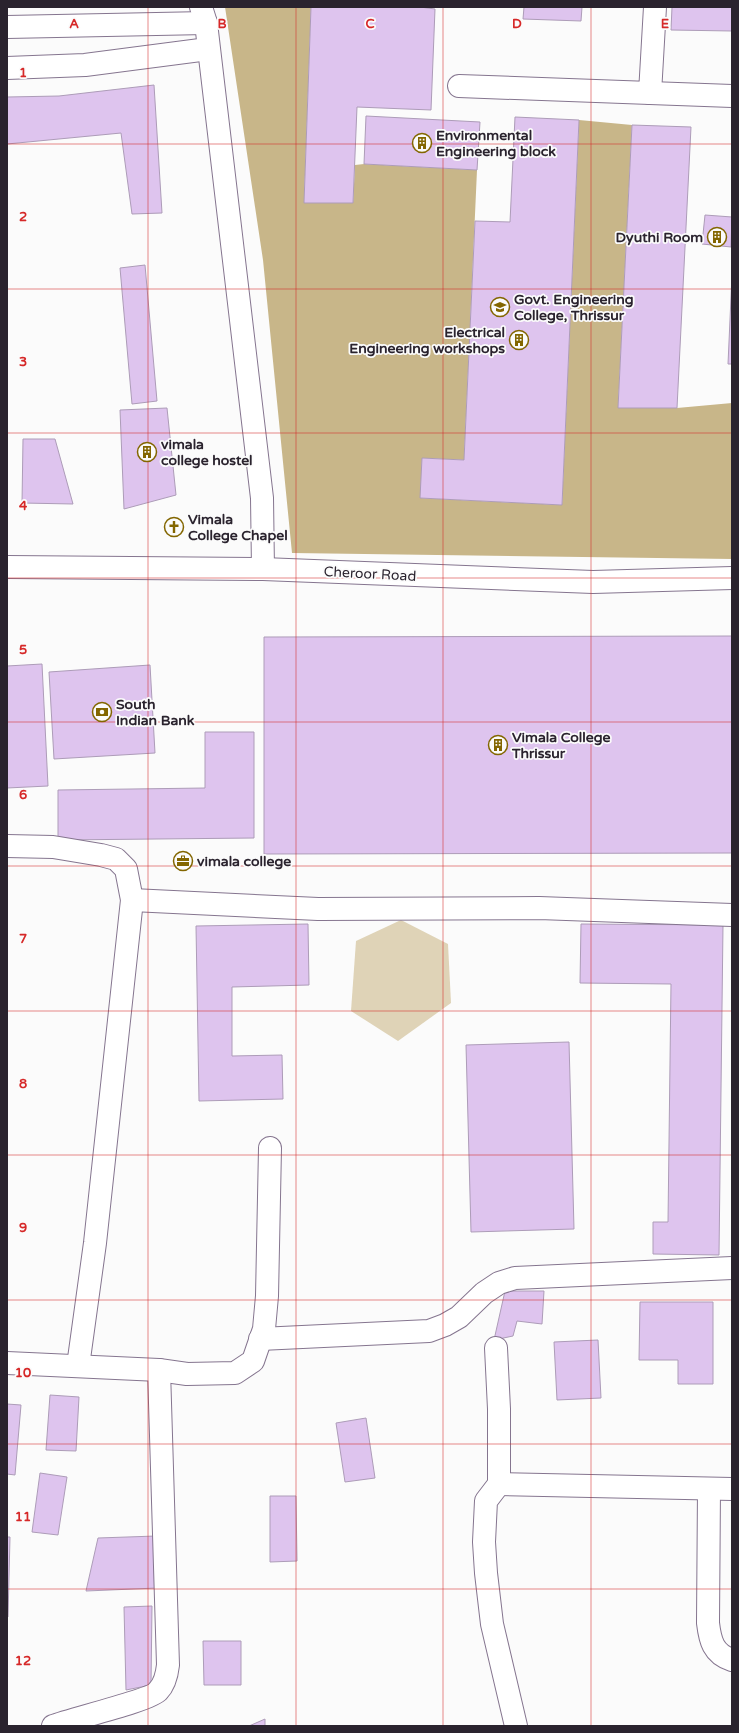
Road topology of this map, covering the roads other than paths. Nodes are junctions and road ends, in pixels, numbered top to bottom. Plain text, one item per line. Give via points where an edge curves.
1 (655, 7) edge
2 (204, 15) edge
3 (7, 27) edge
4 (208, 48) junction
5 (7, 68) edge
6 (459, 86) dead end
7 (650, 94) junction
8 (732, 96) edge
9 (7, 567) edge
10 (264, 569) junction
11 (732, 578) edge
12 (7, 846) edge
13 (132, 900) junction
14 (732, 915) edge
15 (270, 1148) dead end
16 (732, 1268) edge
17 (260, 1339) junction
18 (496, 1348) dead end
19 (7, 1363) edge
20 (78, 1366) junction
21 (159, 1370) junction
22 (499, 1484) junction
23 (709, 1489) junction
24 (732, 1489) edge
25 (732, 1660) edge
26 (53, 1726) edge
27 (516, 1726) edge

1 - 7 street
2 - 3 street
2 - 4 street
4 - 5 street via 85,65
4 - 10 street via 262,498
6 - 7 street
7 - 8 street via 683,88
9 - 10 street, Cheroor Road
10 - 11 street, Cheroor Road via 593,582
12 - 13 street via 53,847 116,859 126,869
13 - 14 street via 318,909 539,908
13 - 20 street
15 - 17 street via 268,1296 264,1329
16 - 17 street via 515,1278 499,1283 445,1326 429,1331
17 - 21 street via 253,1361 235,1373 186,1374
18 - 22 street via 500,1409
19 - 20 street
20 - 21 street
21 - 26 street via 168,1666 166,1679 158,1692 139,1700
22 - 23 street
22 - 27 street via 486,1502 486,1573 492,1624
23 - 24 street
23 - 25 street via 710,1640 716,1649

